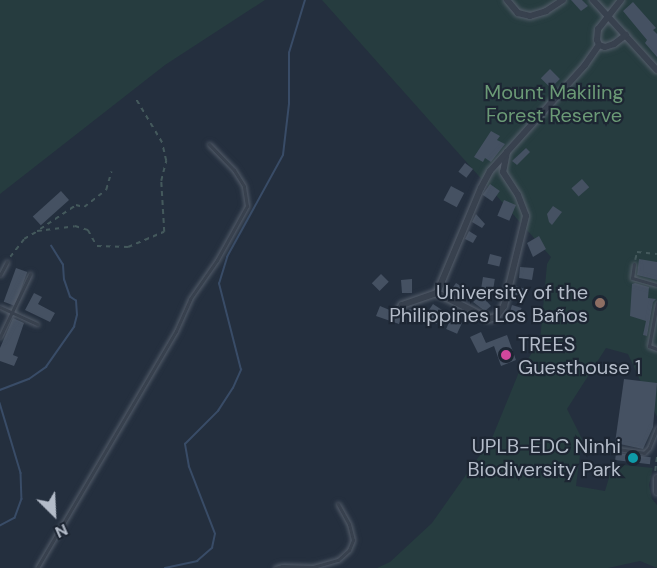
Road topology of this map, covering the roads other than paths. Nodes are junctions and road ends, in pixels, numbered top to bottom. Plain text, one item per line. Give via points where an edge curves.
1 (507, 0) edge
2 (563, 0) edge
3 (593, 0) edge
4 (621, 0) edge
5 (607, 15) junction
6 (626, 35) junction
7 (599, 45) junction
8 (657, 70) edge
9 (209, 144) dead end
10 (507, 152) junction
11 (6, 262) road end
12 (634, 264) road end
13 (30, 273) dead end
14 (0, 275) edge
15 (657, 285) edge
16 (437, 293) junction
17 (657, 303) edge
18 (0, 307) edge
19 (12, 313) junction
20 (398, 314) dead end
21 (37, 324) dead end
22 (0, 337) edge
23 (657, 349) edge
24 (657, 428) edge
25 (617, 449) dead end
26 (657, 478) edge
27 (657, 492) edge
28 (338, 504) dead end
29 (37, 568) edge
30 (275, 568) edge

1 - 2 street via 518,13 530,16
3 - 5 street
4 - 5 street
5 - 6 street
5 - 7 street via 598,29
6 - 7 street via 614,44
6 - 8 street
7 - 10 street via 585,66
9 - 29 lane via 244,186 247,206
10 - 16 street via 480,188
10 - 16 street via 503,172 518,195 525,216 504,306 496,317 489,319
11 - 14 lane
12 - 15 lane via 632,278
13 - 19 lane
16 - 20 street via 402,305
17 - 23 lane via 649,346
18 - 19 lane
19 - 21 lane
19 - 22 lane
24 - 25 lane via 644,453
26 - 27 street
28 - 30 lane via 353,540 349,550 338,560 313,567

